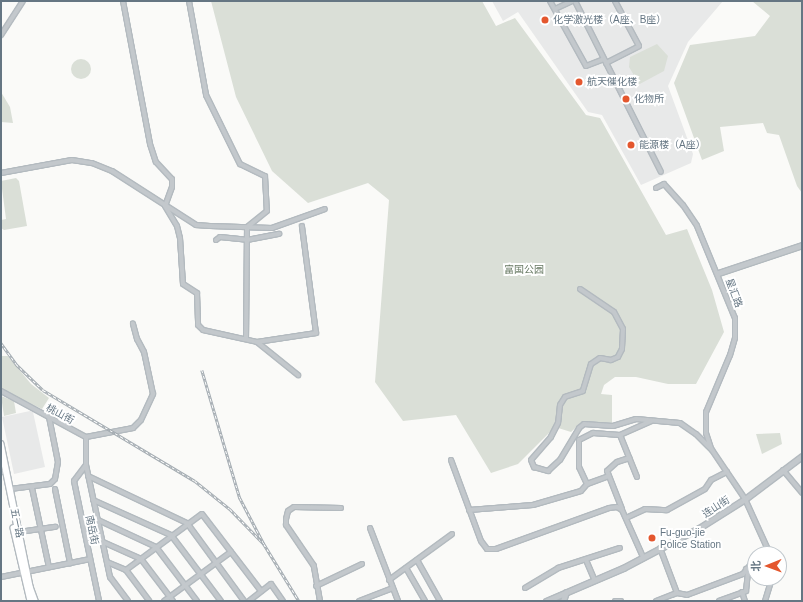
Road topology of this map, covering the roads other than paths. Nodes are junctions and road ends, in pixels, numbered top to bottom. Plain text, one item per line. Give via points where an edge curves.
1 (23, 1) edge
2 (189, 1) edge
3 (550, 1) edge
4 (573, 1) edge
5 (615, 1) edge
6 (124, 2) edge
7 (554, 10) junction
8 (1, 35) edge
9 (605, 61) junction
10 (661, 172) dead end
11 (1, 174) edge
12 (656, 188) dead end
13 (165, 206) junction
14 (325, 209) dead end
15 (302, 226) dead end
16 (247, 227) junction
17 (280, 234) dead end
18 (216, 240) dead end
19 (247, 240) junction
20 (802, 246) edge
21 (718, 273) junction
22 (580, 289) dead end
23 (133, 324) dead end
24 (246, 338) junction
25 (257, 342) junction
26 (298, 375) dead end
27 (1, 391) edge
28 (49, 417) junction
29 (653, 420) junction
30 (620, 435) junction
31 (86, 437) junction
32 (1, 444) edge
33 (712, 450) junction
34 (802, 456) edge
35 (629, 458) junction
36 (451, 460) dead end
37 (1, 463) edge
38 (86, 465) junction
39 (783, 470) junction
40 (2, 472) edge
41 (727, 472) junction
42 (88, 476) junction
43 (609, 476) junction
44 (637, 477) dead end
45 (587, 484) junction
46 (32, 488) junction
47 (10, 489) junction
48 (55, 489) dead end
49 (802, 493) edge
50 (745, 499) junction
51 (94, 500) junction
52 (341, 508) dead end
53 (469, 510) junction
54 (622, 510) junction
55 (626, 518) junction
56 (98, 520) junction
57 (187, 523) junction
58 (56, 527) dead end
59 (370, 528) dead end
60 (41, 530) junction
61 (19, 532) junction
62 (452, 534) dead end
63 (171, 535) junction
64 (103, 542) junction
65 (765, 546) edge
66 (156, 547) junction
67 (620, 548) dead end
68 (660, 548) junction
69 (231, 552) junction
70 (643, 557) junction
71 (90, 559) junction
72 (141, 559) junction
73 (417, 560) junction
74 (586, 560) junction
75 (107, 562) junction
76 (70, 563) junction
77 (216, 563) junction
78 (362, 564) dead end
79 (50, 567) junction
80 (406, 568) junction
81 (746, 569) joint
82 (25, 570) junction
83 (126, 570) junction
84 (201, 574) junction
85 (1, 577) edge
86 (594, 579) junction
87 (389, 580) junction
88 (185, 585) junction
89 (316, 586) junction
90 (770, 586) edge
91 (392, 588) junction
92 (525, 588) dead end
93 (260, 591) junction
94 (566, 592) junction
95 (742, 592) junction
96 (677, 593) junction
97 (170, 596) junction
98 (31, 601) edge
99 (36, 601) edge
100 (99, 601) edge
101 (128, 601) edge
102 (149, 601) edge
103 (164, 601) edge
104 (173, 601) edge
105 (197, 601) edge
106 (221, 601) edge
107 (244, 601) edge
108 (249, 601) edge
109 (283, 601) edge
110 (320, 601) edge
111 (359, 601) edge
112 (398, 601) edge
113 (425, 601) edge
114 (440, 601) edge
115 (546, 601) edge
116 (563, 601) edge
117 (615, 601) edge
118 (621, 601) edge
119 (658, 601) edge
120 (719, 601) edge
121 (745, 601) edge
122 (765, 601) edge

1 - 8 street
2 - 16 street via 206,95 240,164 265,176 267,211
3 - 7 street
4 - 7 street
4 - 9 street
5 - 9 street via 639,46
6 - 13 street via 150,144 156,162 172,179 172,187
7 - 9 street via 586,66
9 - 10 street
11 - 13 street via 72,160 92,163 112,171
12 - 21 street, 星汇路 via 664,184 683,205 697,226
13 - 16 street via 196,225
13 - 24 street via 177,226 180,238 183,284 197,293 198,325 204,330
14 - 16 street via 272,228
15 - 25 street via 316,333
16 - 19 street
17 - 19 street
18 - 19 street via 220,237
19 - 24 street
20 - 21 street
21 - 33 street, 星汇路 via 735,318 735,338 706,412 706,433
22 - 29 street via 614,312 623,329 622,349 618,357 611,360 600,358 591,364 583,391 565,397 560,404 558,424 551,437 531,460 534,467 548,471 560,460 584,424 613,426 636,419
23 - 31 street via 137,340 144,352 153,394 141,420 133,428
24 - 25 street
25 - 26 street
27 - 28 street, 桃山街
28 - 31 street, 桃山街
28 - 46 street via 58,470 50,484
29 - 30 street
29 - 33 street via 680,423
30 - 35 street
30 - 45 street via 593,433 579,440 578,468
31 - 38 street
32 - 47 main road, 五一路
33 - 41 street
34 - 39 street, 连山街
35 - 43 street via 617,462 607,470
35 - 44 street
36 - 53 street
37 - 40 main road, 五一路
38 - 42 street
38 - 71 street, 南岳街 via 74,481
39 - 49 street
39 - 50 street, 连山街
40 - 82 main road, 五一路
41 - 50 street
41 - 55 street via 711,480 705,489 668,510 645,510
42 - 51 street
42 - 57 street
43 - 45 street
43 - 54 street
45 - 53 street via 581,491 533,505
46 - 47 street
46 - 60 street
47 - 61 main road, 五一路
48 - 76 street
50 - 65 street
50 - 68 street, 连山街 via 699,528
51 - 56 street
51 - 63 street
52 - 89 street via 301,506 294,507 287,515 286,525 314,566
53 - 54 street via 481,541 487,549 496,549 609,508
54 - 55 street
55 - 70 street
56 - 64 street
56 - 66 street
57 - 63 street
57 - 69 street via 202,514
57 - 77 street
58 - 60 street
59 - 87 street
60 - 61 street
60 - 79 street
61 - 82 main road, 五一路
62 - 73 street
63 - 66 street
63 - 84 street
64 - 72 street
64 - 75 street
66 - 72 street
66 - 88 street
67 - 74 street
68 - 70 street, 连山街
68 - 96 street
69 - 77 street
69 - 93 street
70 - 86 street, 连山街
71 - 76 street
71 - 100 street, 南岳街
72 - 83 street
72 - 97 street
73 - 80 street
73 - 114 street
74 - 86 street
74 - 92 street via 558,568
75 - 83 street
75 - 101 street via 110,577
76 - 79 street
77 - 84 street
77 - 107 street
78 - 89 street
79 - 82 street
80 - 87 street
80 - 113 street
81 - 95 street via 746,591
81 - 96 street via 743,574 687,594
82 - 85 street
82 - 98 main road, 五一路
82 - 99 main road, 五一路
83 - 102 street
84 - 88 street
84 - 106 street
86 - 94 street, 连山街
87 - 91 street
88 - 97 street
88 - 105 street
89 - 110 street
90 - 122 street
91 - 111 street
91 - 112 street
93 - 108 street
93 - 109 street via 271,584
94 - 115 street, 连山街
94 - 116 street
95 - 120 street
95 - 121 street
96 - 119 street
97 - 103 street
97 - 104 street
117 - 118 street

